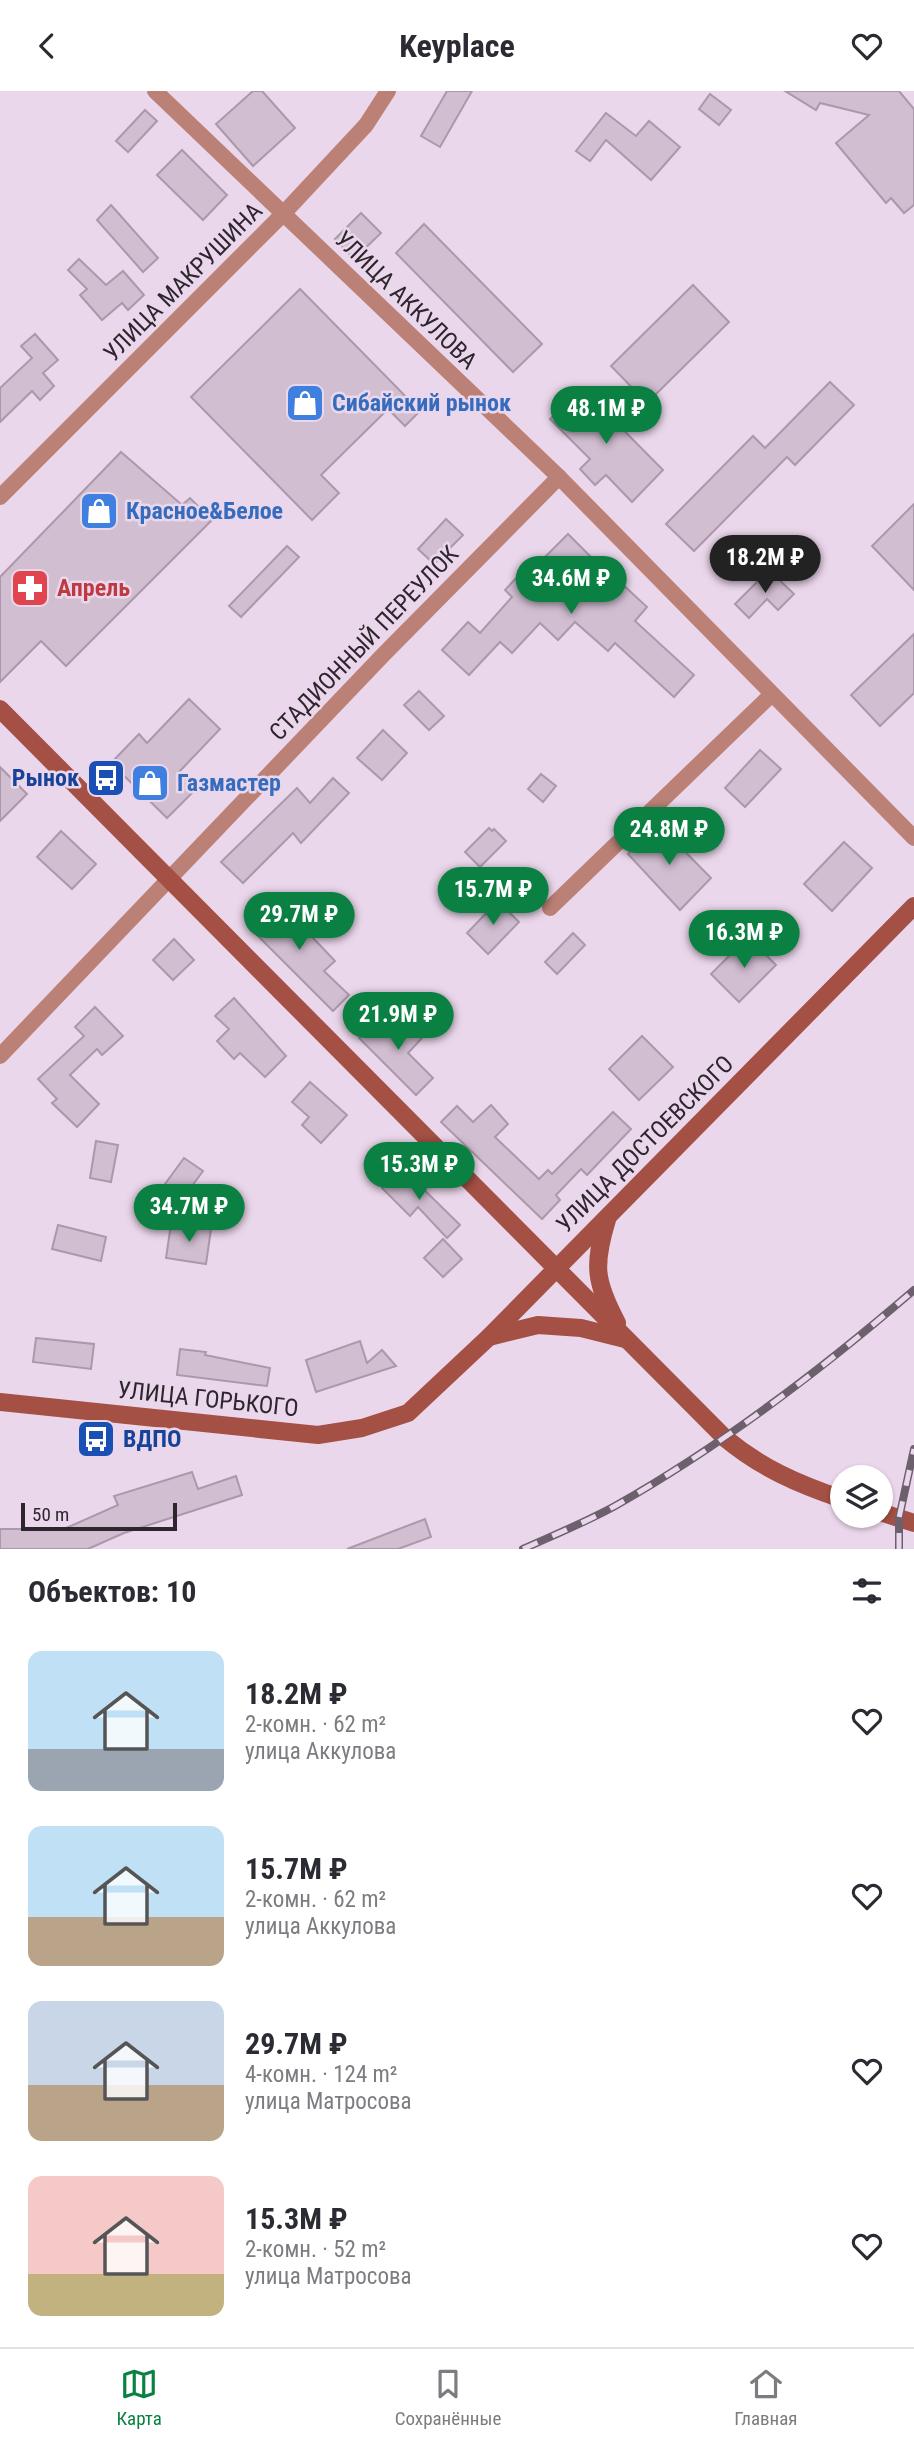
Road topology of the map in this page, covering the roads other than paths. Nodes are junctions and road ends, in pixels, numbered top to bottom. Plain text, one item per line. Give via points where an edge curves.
1 (155, 91) edge
2 (388, 91) edge
3 (283, 213) junction
4 (559, 477) junction
5 (0, 496) edge
6 (771, 695) junction
7 (0, 709) edge
8 (914, 838) edge
9 (167, 879) junction
10 (914, 906) edge
11 (550, 908) dead end
12 (0, 1056) edge
13 (609, 1215) junction
14 (555, 1269) junction
15 (489, 1337) junction
16 (625, 1339) junction
17 (0, 1402) edge
18 (408, 1413) joint
19 (830, 1495) edge
20 (893, 1516) edge
21 (914, 1523) edge

1 - 3 street, УЛИЦА АККУЛОВА
2 - 3 street, УЛИЦА МАКРУШИНА via 366,125
3 - 4 street, УЛИЦА АККУЛОВА
3 - 5 street, УЛИЦА МАКРУШИНА
4 - 6 street, УЛИЦА АККУЛОВА
4 - 9 street, СТАДИОННЫЙ ПЕРЕУЛОК
6 - 8 street, УЛИЦА АККУЛОВА
6 - 11 street
7 - 9 main road
9 - 12 street, СТАДИОННЫЙ ПЕРЕУЛОК
9 - 14 main road
10 - 13 main road, УЛИЦА ДОСТОЕВСКОГО
13 - 14 main road, УЛИЦА ДОСТОЕВСКОГО
13 - 16 main road via 597,1254 601,1292
14 - 15 main road, УЛИЦА ДОСТОЕВСКОГО
14 - 16 main road
15 - 16 main road via 538,1325 581,1328
15 - 18 main road, УЛИЦА ДОСТОЕВСКОГО
16 - 19 main road via 749,1457 791,1481
17 - 18 main road, УЛИЦА ГОРЬКОГО via 318,1435 362,1428
20 - 21 main road

